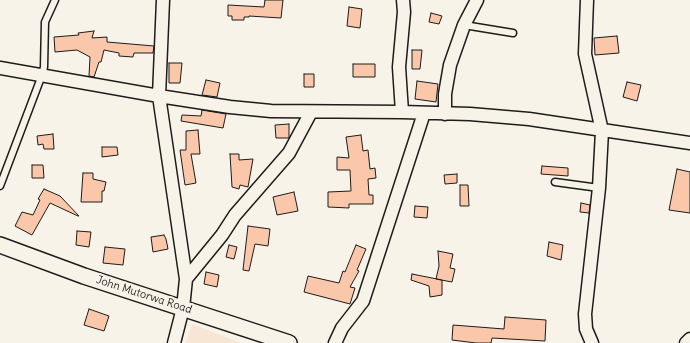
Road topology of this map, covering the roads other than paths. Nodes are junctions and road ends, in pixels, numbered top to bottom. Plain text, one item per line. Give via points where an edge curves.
1 (55, 0) edge
2 (163, 0) edge
3 (403, 0) edge
4 (477, 0) edge
5 (587, 0) edge
6 (464, 25) junction
7 (513, 33) dead end
8 (0, 68) edge
9 (42, 75) junction
10 (159, 96) junction
11 (311, 112) junction
12 (402, 112) junction
13 (424, 114) junction
14 (445, 114) junction
15 (602, 130) junction
16 (690, 143) edge
17 (555, 182) dead end
18 (0, 186) edge
19 (599, 188) junction
20 (0, 245) edge
21 (186, 279) junction
22 (183, 308) junction
23 (690, 339) edge
24 (268, 340) edge
25 (174, 343) edge
26 (289, 343) edge
27 (335, 343) edge
28 (592, 343) edge
29 (686, 343) edge

1 - 9 lane via 45,22
2 - 10 street
3 - 12 street via 399,67
4 - 6 street
5 - 15 street via 585,54
6 - 7 lane
6 - 14 street via 450,65 445,94
8 - 9 street
9 - 10 street
9 - 18 lane
10 - 11 street via 230,107
10 - 21 street
11 - 12 street
11 - 21 street via 289,153 235,215
12 - 13 street
13 - 14 street
13 - 27 street via 363,301 342,328
14 - 15 street via 528,119
15 - 16 street
15 - 19 street
17 - 19 lane
19 - 28 street via 585,314 586,329
20 - 22 street, John Mutorwa Road
21 - 22 street
22 - 24 street, John Mutorwa Road
22 - 25 street
23 - 29 street
24 - 26 street, John Mutorwa Road

